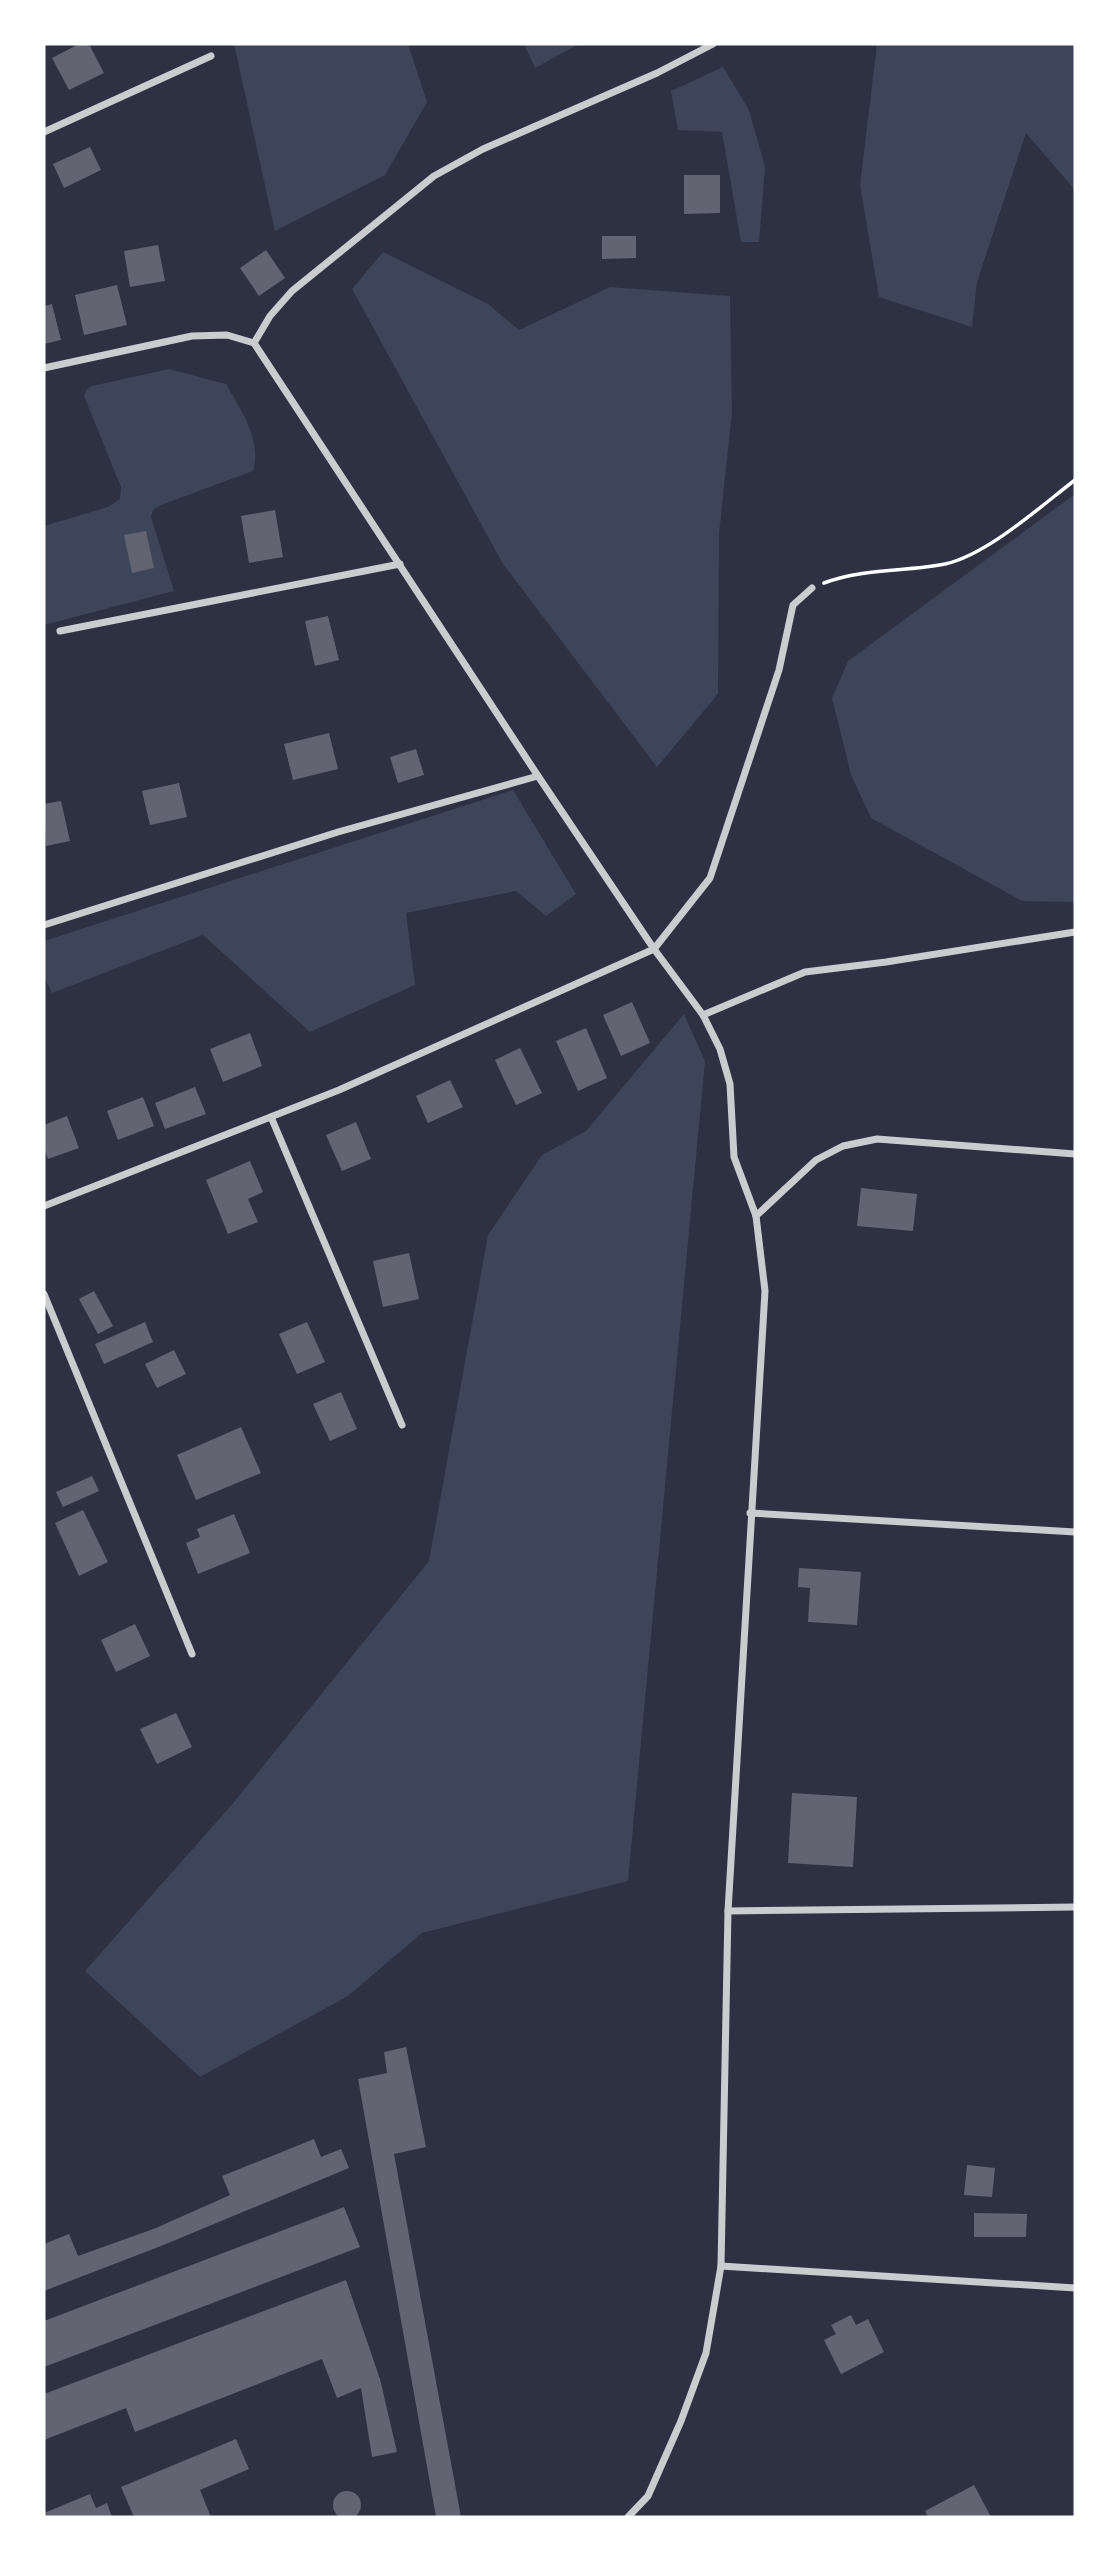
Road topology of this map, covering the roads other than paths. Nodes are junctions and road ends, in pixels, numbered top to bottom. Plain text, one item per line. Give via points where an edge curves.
1 (713, 44) edge
2 (211, 56) dead end
3 (44, 132) edge
4 (254, 343) junction
5 (44, 368) edge
6 (400, 564) junction
7 (812, 588) road end
8 (60, 631) dead end
9 (538, 776) junction
10 (44, 925) edge
11 (1075, 932) edge
12 (654, 949) junction
13 (703, 1014) junction
14 (271, 1117) junction
15 (1075, 1154) edge
16 (44, 1206) edge
17 (756, 1216) junction
18 (44, 1294) edge
19 (402, 1425) dead end
20 (750, 1513) junction
21 (1075, 1532) edge
22 (192, 1654) dead end
23 (1075, 1908) edge
24 (728, 1911) junction
25 (721, 2266) junction
26 (1075, 2288) edge
27 (628, 2517) edge

1 - 4 street via 433,176 292,291
2 - 3 street
4 - 5 street via 227,335 192,336
4 - 6 street
6 - 8 street
6 - 9 street
7 - 12 street via 793,605 779,670 710,878
9 - 10 street via 338,832
9 - 12 street
11 - 13 street via 805,972
12 - 13 street
12 - 14 street
13 - 17 street via 730,1084 734,1157
14 - 16 street
14 - 19 street
15 - 17 street via 877,1139 843,1146 816,1160
17 - 20 street via 765,1291
18 - 22 street
20 - 21 street
20 - 24 street
23 - 24 street
24 - 25 street
25 - 26 street
25 - 27 street via 698,2376 648,2496

